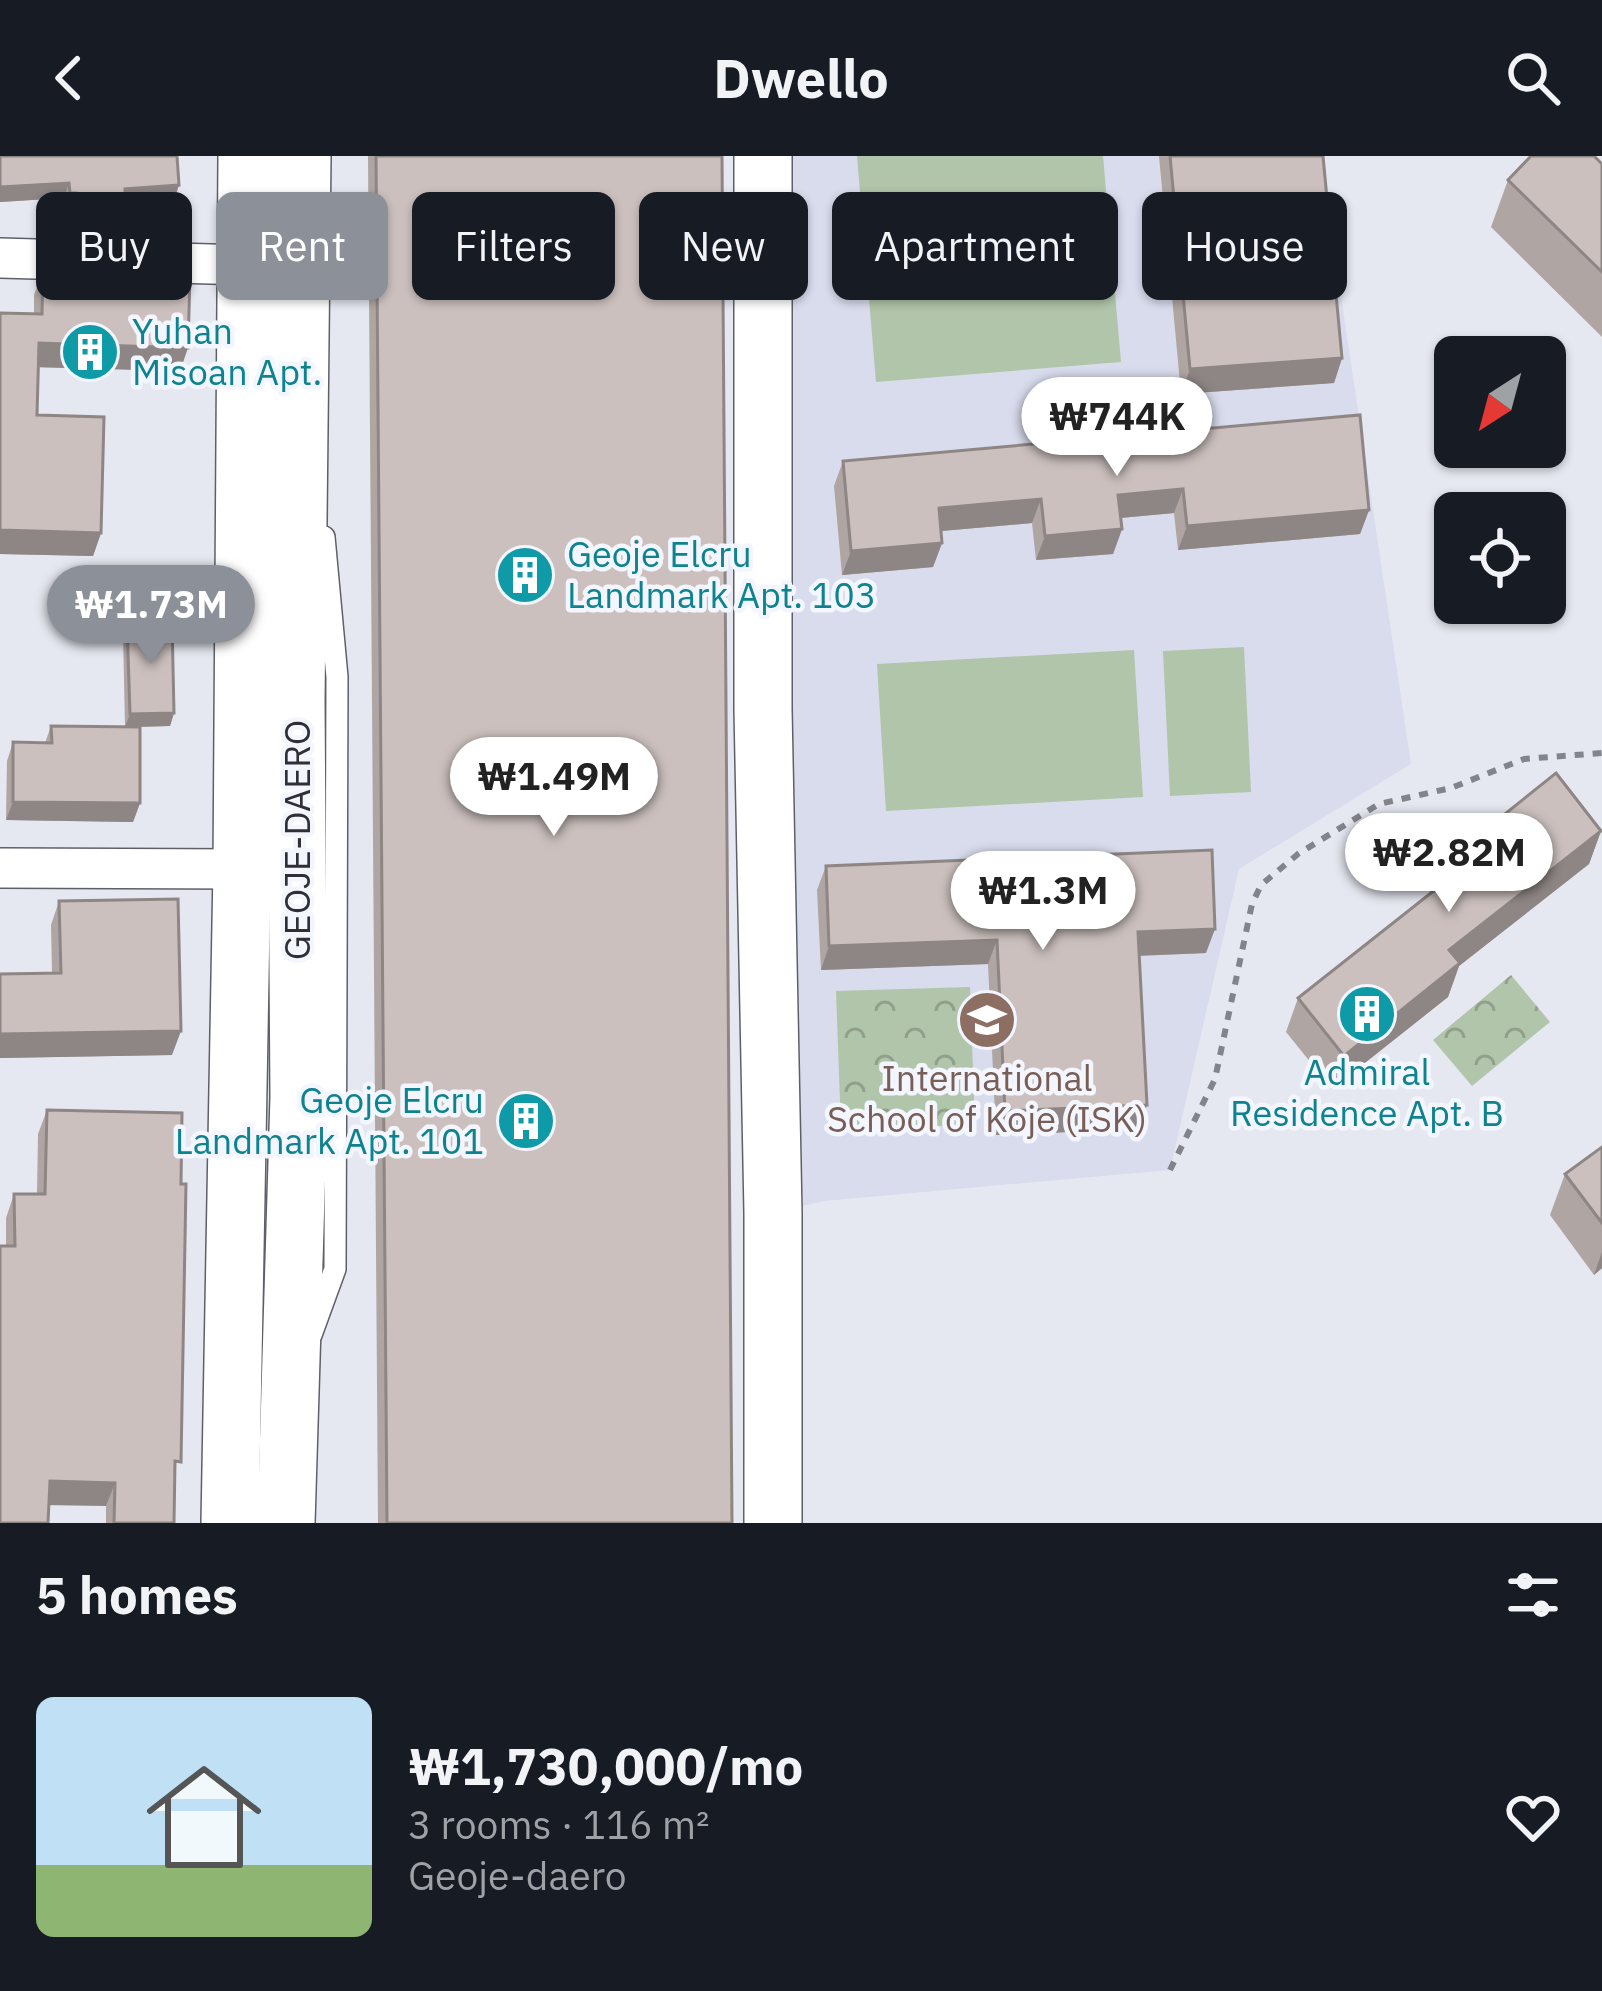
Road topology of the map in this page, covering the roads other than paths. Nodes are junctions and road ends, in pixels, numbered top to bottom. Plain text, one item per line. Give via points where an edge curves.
1 (247, 156) edge
2 (302, 156) edge
3 (763, 156) edge
4 (247, 192) edge
5 (0, 258) edge
6 (216, 264) edge
7 (246, 300) edge
8 (0, 868) edge
9 (242, 869) junction
10 (230, 1523) edge
11 (286, 1523) edge
12 (772, 1523) edge

1 - 4 street, GEOJE-DAERO
2 - 11 street, GEOJE-DAERO via 299,1097
3 - 12 street
5 - 6 street
7 - 9 street, GEOJE-DAERO
8 - 9 street
9 - 10 street, GEOJE-DAERO

